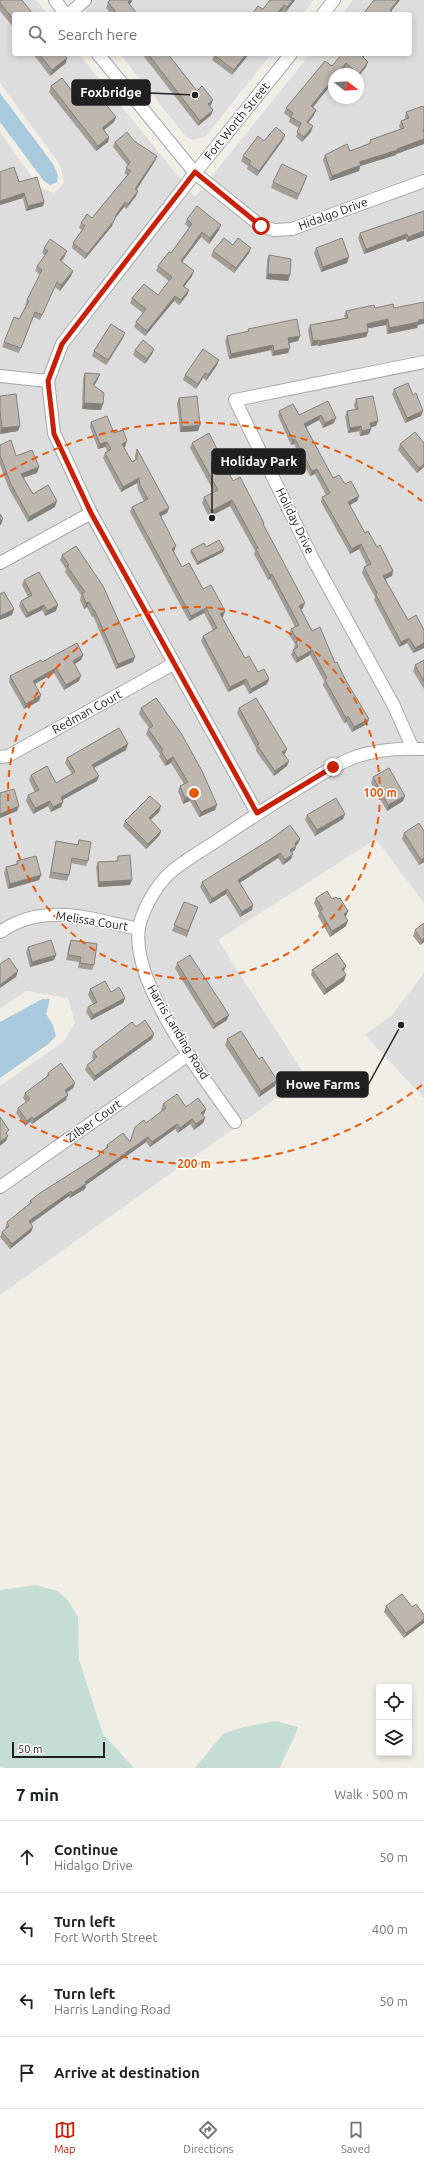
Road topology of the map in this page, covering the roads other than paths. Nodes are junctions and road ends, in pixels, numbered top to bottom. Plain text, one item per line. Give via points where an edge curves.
1 (54, 0) edge
2 (85, 0) edge
3 (334, 0) edge
4 (64, 12) edge
5 (71, 12) edge
6 (325, 12) edge
7 (100, 56) edge
8 (289, 56) edge
9 (195, 172) junction
10 (424, 181) edge
11 (424, 362) edge
12 (0, 376) edge
13 (48, 381) junction
14 (91, 513) junction
15 (0, 563) edge
16 (173, 664) junction
17 (419, 749) edge
18 (0, 757) edge
19 (257, 813) junction
20 (139, 929) junction
21 (0, 932) edge
22 (188, 1055) junction
23 (235, 1122) dead end
24 (0, 1186) edge

1 - 4 street
2 - 5 street
3 - 6 street
7 - 9 street, Hidalgo Drive
8 - 9 street, Fort Worth Street
9 - 10 street, Hidalgo Drive via 261,226 274,230 292,229
9 - 13 street, Fort Worth Street via 62,344
11 - 17 street, Holiday Drive via 235,400 313,559
12 - 13 street
13 - 14 street, Fort Worth Street via 54,434
14 - 15 street
14 - 16 street, Fort Worth Street
16 - 18 street, Redman Court via 8,756
16 - 19 street, Fort Worth Street
17 - 19 street, Harris Landing Road via 376,752 356,757 333,767
19 - 20 street, Harris Landing Road via 170,872 148,902
20 - 21 street, Melissa Court via 61,914 39,914
20 - 22 street, Harris Landing Road via 140,960 150,989
22 - 23 street, Harris Landing Road
22 - 24 street, Zilber Court

